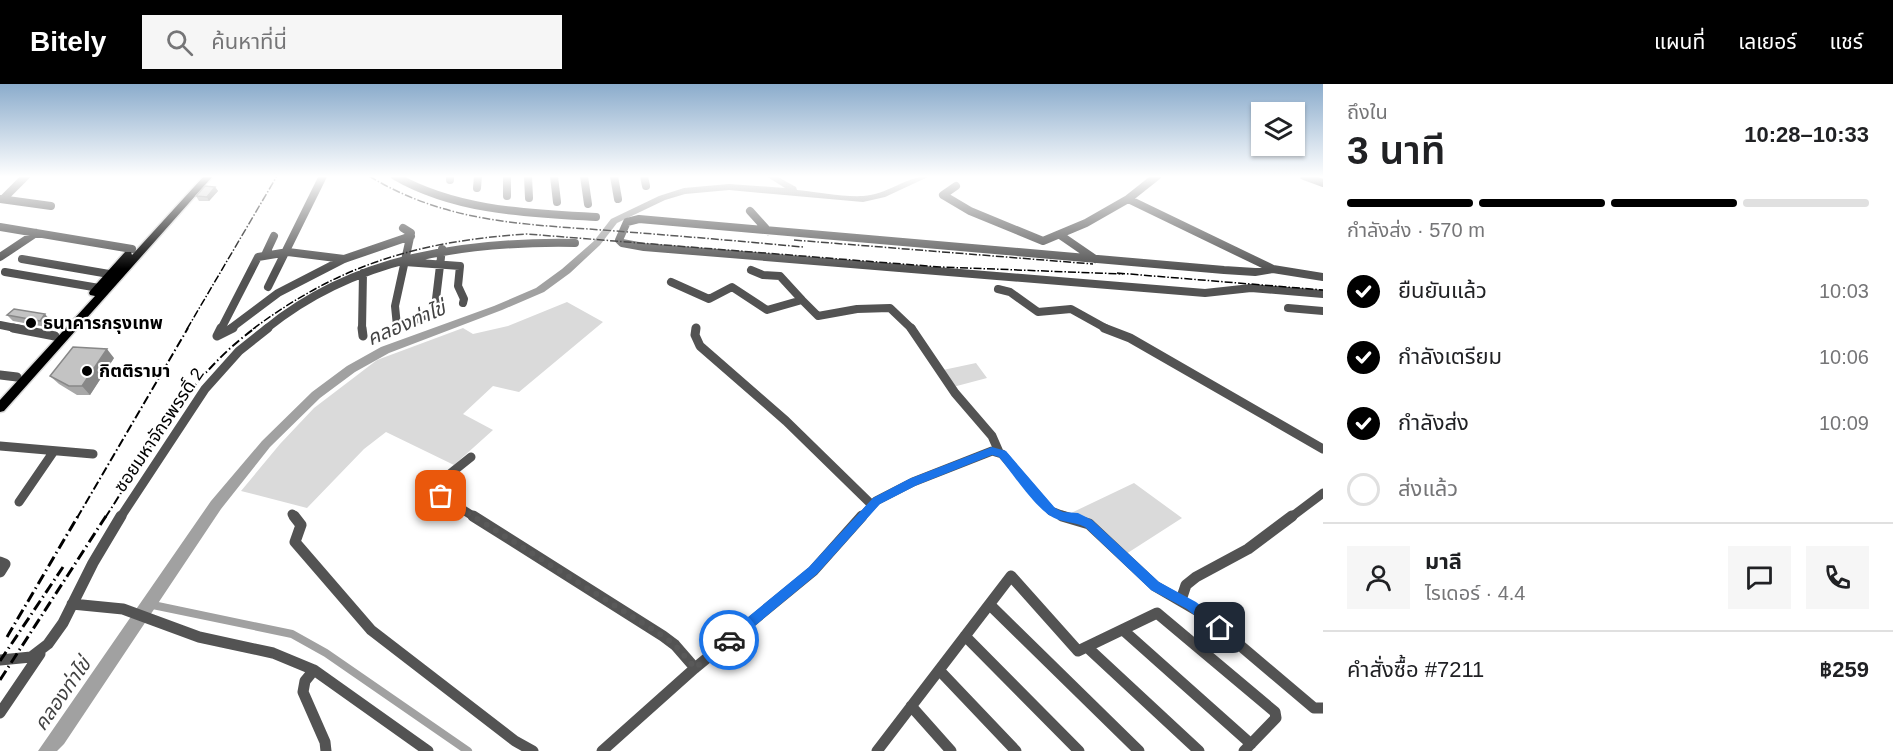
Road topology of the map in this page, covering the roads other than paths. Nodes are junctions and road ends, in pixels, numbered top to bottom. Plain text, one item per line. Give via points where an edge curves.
1 (170, 207) edge
2 (180, 207) edge
3 (308, 207) edge
4 (493, 207) edge
5 (964, 207) edge
6 (1113, 207) edge
7 (1145, 207) edge
8 (750, 211) dead end
9 (596, 217) dead end
10 (404, 228) dead end
11 (2, 230) edge
12 (768, 231) junction
13 (36, 233) junction
14 (1060, 235) junction
15 (274, 236) dead end
16 (411, 236) junction
17 (1043, 241) junction
18 (575, 243) dead end
19 (132, 249) junction
20 (442, 249) junction
21 (266, 253) junction
22 (285, 253) junction
23 (1048, 255) junction
24 (0, 257) edge
25 (22, 259) dead end
26 (345, 259) junction
27 (406, 259) junction
28 (1095, 259) junction
29 (440, 264) junction
30 (1273, 269) junction
31 (751, 270) dead end
32 (5, 272) dead end
33 (363, 273) junction
34 (109, 274) junction
35 (1323, 277) edge
36 (671, 282) dead end
37 (268, 287) dead end
38 (998, 289) dead end
39 (102, 290) junction
40 (1323, 294) edge
41 (802, 300) junction
42 (463, 303) dead end
43 (1288, 308) dead end
44 (1323, 311) edge
45 (0, 325) edge
46 (696, 327) dead end
47 (55, 336) junction
48 (363, 336) dead end
49 (0, 375) edge
50 (17, 377) junction
51 (0, 395) edge
52 (0, 408) edge
53 (0, 446) edge
54 (1323, 449) edge
55 (54, 452) junction
56 (999, 452) junction
57 (93, 454) dead end
58 (471, 457) dead end
59 (1323, 492) edge
60 (19, 502) dead end
61 (873, 505) junction
62 (292, 514) dead end
63 (0, 561) edge
64 (0, 572) edge
65 (1181, 600) junction
66 (72, 604) junction
67 (990, 604) junction
68 (1123, 630) junction
69 (965, 636) junction
70 (1088, 648) junction
71 (41, 652) junction
72 (0, 660) edge
73 (695, 668) junction
74 (314, 670) junction
75 (939, 670) junction
76 (911, 706) junction
77 (1323, 708) edge
78 (0, 713) edge
79 (1248, 747) edge
80 (881, 749) edge
81 (326, 751) edge
82 (428, 751) edge
83 (533, 751) edge
84 (602, 751) edge
85 (951, 751) edge
86 (1016, 751) edge
87 (1078, 751) edge
88 (1139, 751) edge
89 (1199, 751) edge

1 - 19 main road
2 - 39 main road
3 - 22 street
4 - 9 street
5 - 17 street
6 - 14 street
7 - 30 street
8 - 12 street
10 - 16 street via 410,230
11 - 13 street
12 - 23 street
12 - 40 street via 634,219 627,222 619,240 665,249 1205,293 1251,288
13 - 19 street
13 - 24 street
14 - 17 street
14 - 28 street
15 - 21 street
16 - 26 street
16 - 27 street
17 - 23 street
18 - 20 street, ซอยมหาจักรพรรดิ์ 2 via 504,242
19 - 34 main road
20 - 27 street, ซอยมหาจักรพรรดิ์ 2
20 - 29 street
21 - 22 street
21 - 26 street via 258,257 217,336 290,286
22 - 26 street
22 - 37 street
23 - 28 street
25 - 34 street
27 - 29 street
27 - 29 street via 395,306 398,326 437,310
27 - 33 street, ซอยมหาจักรพรรดิ์ 2
28 - 30 street via 1255,272
29 - 42 street via 461,268 458,286
30 - 35 street
31 - 41 street via 780,276
32 - 39 street
33 - 48 street
33 - 66 street, ซอยมหาจักรพรรดิ์ 2 via 284,316 251,340 218,373 189,410 124,512
34 - 39 main road
36 - 41 street via 709,299 732,287 767,310
38 - 54 street via 1010,292 1038,312 1071,309 1131,338
39 - 47 main road
39 - 52 main road
41 - 56 street via 818,316 890,308 919,340
43 - 44 street
45 - 47 street
46 - 61 street via 699,346
47 - 50 main road
49 - 50 street
50 - 51 main road
53 - 55 street
55 - 57 street
55 - 60 street
56 - 61 street via 987,452 913,482
56 - 65 street via 1052,511 1061,517 1082,519 1155,586
58 - 73 street via 441,481 438,494 663,636
59 - 65 street via 1248,549 1196,577 1186,585
61 - 73 street via 813,571
62 - 83 street via 301,525 295,542 370,630
63 - 64 street via 5,564
65 - 77 street via 1203,614 1314,708
66 - 71 street, ซอยมหาจักรพรรดิ์ 2
66 - 74 street via 123,609 171,628 273,653
67 - 69 street
67 - 70 street via 1011,576 1078,651
67 - 88 street
68 - 70 street
68 - 79 street
68 - 79 street via 1157,613 1275,712 1276,718
69 - 75 street
69 - 87 street
70 - 89 street
71 - 72 street via 32,657
71 - 78 street, ซอยมหาจักรพรรดิ์ 2
73 - 84 street
74 - 81 street via 305,681 303,692
74 - 82 street
75 - 76 street
75 - 86 street
76 - 80 street
76 - 85 street

